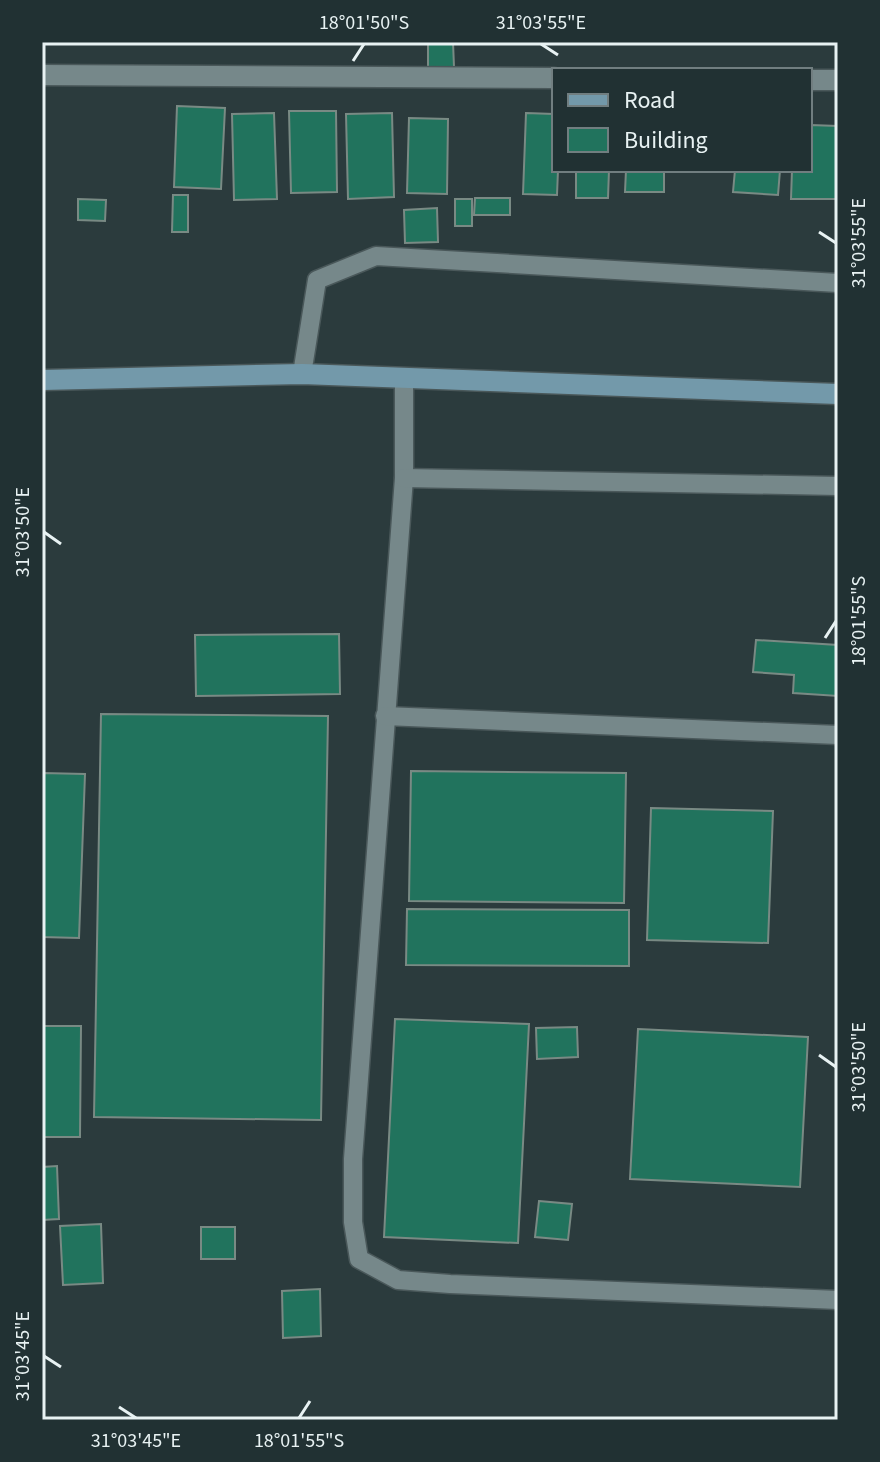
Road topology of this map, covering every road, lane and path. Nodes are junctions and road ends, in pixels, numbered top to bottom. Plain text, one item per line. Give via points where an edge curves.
1 (42, 75) edge
2 (552, 78) edge
3 (812, 80) edge
4 (838, 80) edge
5 (838, 283) edge
6 (302, 374) junction
7 (404, 379) junction
8 (42, 380) edge
9 (838, 394) edge
10 (404, 478) junction
11 (838, 486) edge
12 (385, 716) junction
13 (838, 735) edge
14 (838, 1300) edge

1 - 2 street
3 - 4 street
5 - 6 lane via 376,256 317,280
6 - 7 main road
6 - 8 main road
7 - 9 main road
7 - 10 lane
10 - 11 lane
10 - 12 lane
12 - 13 lane
12 - 14 lane via 353,1159 359,1259 398,1280

